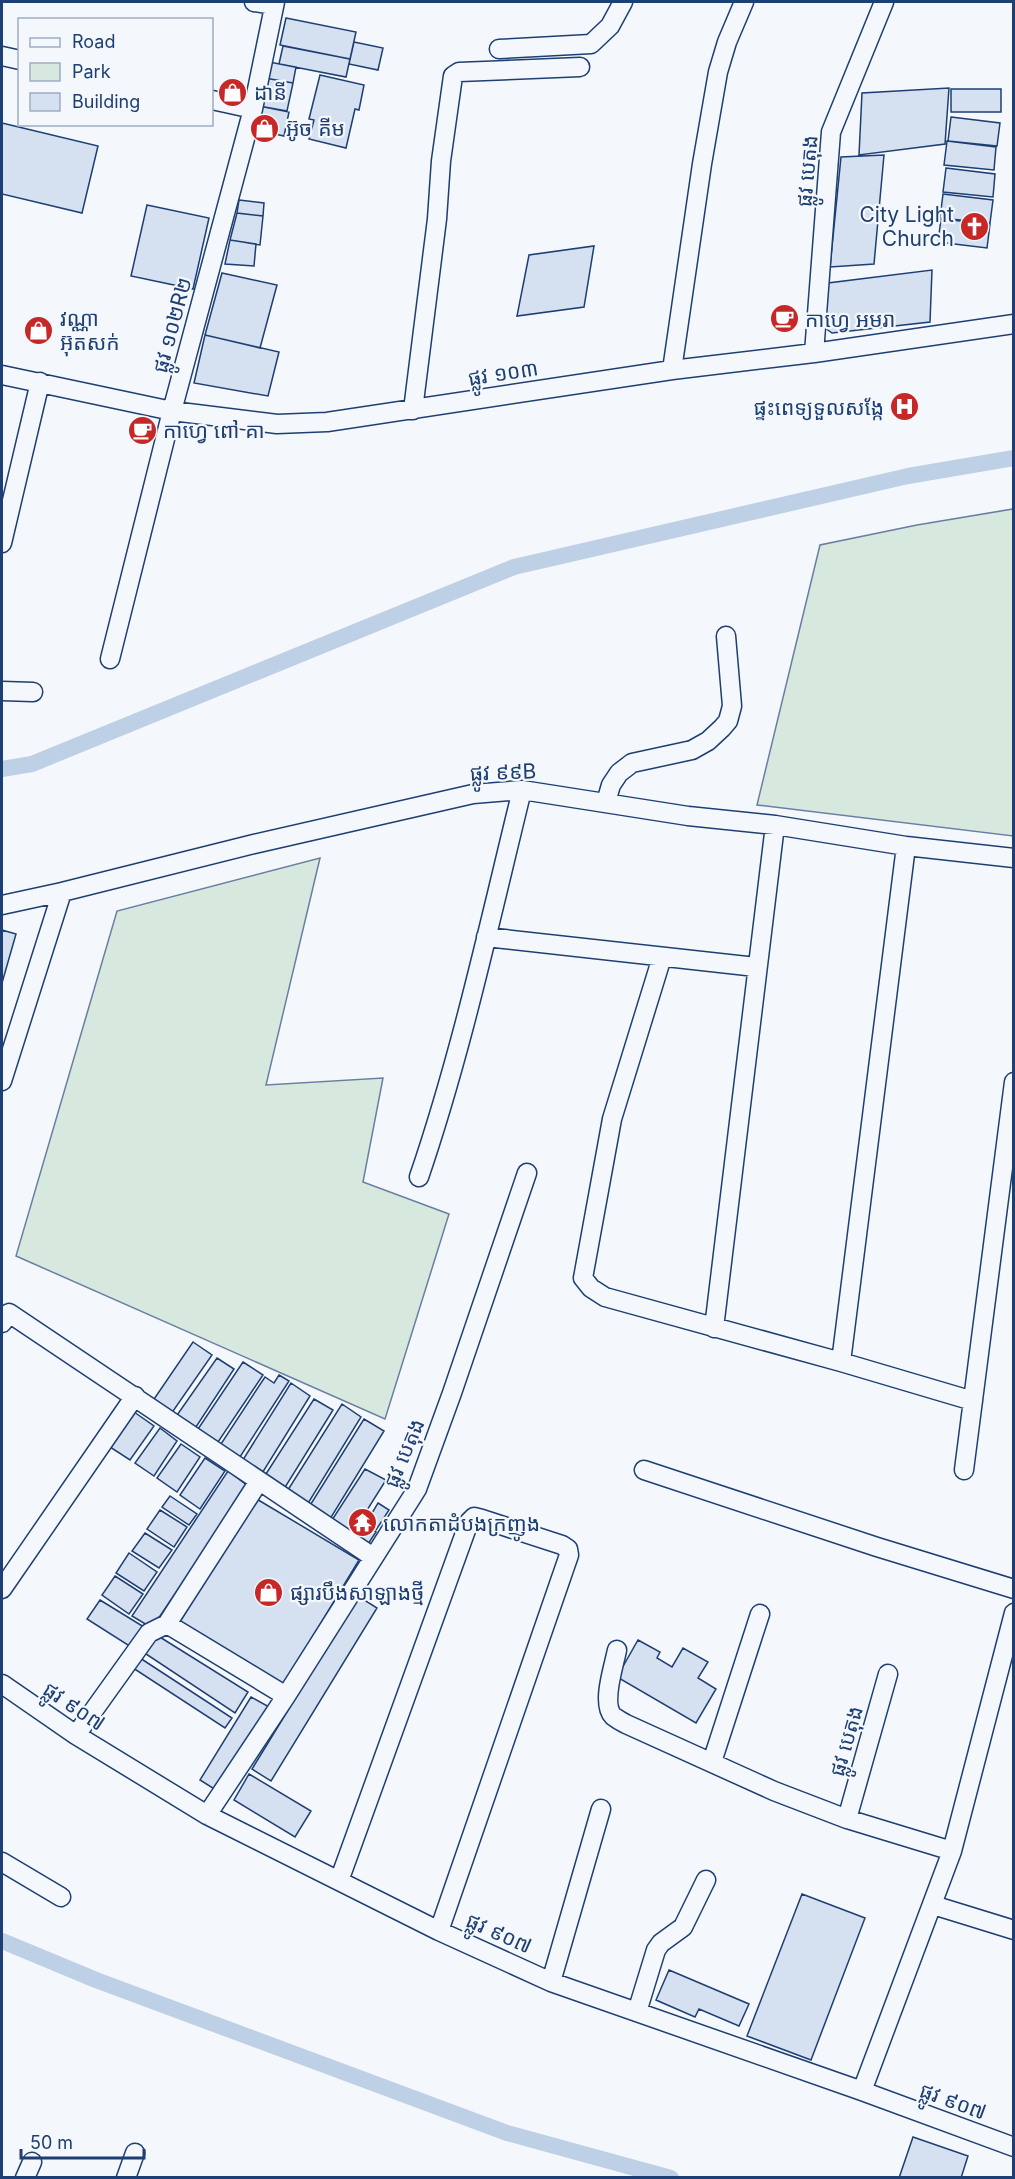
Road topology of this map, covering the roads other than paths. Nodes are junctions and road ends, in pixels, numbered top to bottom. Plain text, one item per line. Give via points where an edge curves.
1 (254, 2) edge
2 (623, 2) edge
3 (744, 2) edge
4 (884, 2) edge
5 (275, 3) edge
6 (499, 49) dead end
7 (2, 56) edge
8 (18, 60) edge
9 (580, 67) dead end
10 (213, 100) edge
11 (253, 109) junction
12 (1014, 324) edge
13 (814, 353) junction
14 (672, 369) junction
15 (2, 375) edge
16 (40, 382) junction
17 (413, 410) junction
18 (172, 411) junction
19 (2, 543) edge
20 (726, 636) dead end
21 (110, 659) dead end
22 (2, 691) edge
23 (33, 692) dead end
24 (522, 790) junction
25 (606, 802) junction
26 (774, 825) junction
27 (906, 846) junction
28 (1014, 858) edge
29 (62, 892) junction
30 (2, 905) edge
31 (486, 937) junction
32 (662, 957) junction
33 (756, 967) junction
34 (2, 1081) edge
35 (1014, 1083) edge
36 (527, 1173) dead end
37 (419, 1177) dead end
38 (2, 1323) edge
39 (714, 1328) junction
40 (841, 1362) junction
41 (135, 1396) junction
42 (974, 1401) junction
43 (644, 1470) dead end
44 (964, 1470) dead end
45 (259, 1481) junction
46 (373, 1557) junction
47 (2, 1589) edge
48 (1014, 1589) edge
49 (1014, 1613) edge
50 (760, 1614) dead end
51 (167, 1624) junction
52 (617, 1650) dead end
53 (888, 1674) dead end
54 (2, 1684) edge
55 (286, 1696) junction
56 (76, 1736) junction
57 (712, 1762) junction
58 (601, 1809) dead end
59 (207, 1815) junction
60 (847, 1819) junction
61 (952, 1851) junction
62 (2, 1862) edge
63 (706, 1880) dead end
64 (339, 1881) junction
65 (61, 1897) dead end
66 (933, 1905) junction
67 (1014, 1930) edge
68 (439, 1931) junction
69 (551, 1982) junction
70 (637, 2012) junction
71 (862, 2091) junction
72 (1014, 2147) edge
73 (135, 2153) dead end
74 (126, 2178) edge

1 - 5 street
2 - 6 street via 610,26 591,44
3 - 14 street via 718,72
4 - 13 street, ផ្លូវ បេតុង via 831,132
5 - 11 street, ផ្លូវ ១០២R២
7 - 8 street
9 - 17 street via 459,72 453,76
10 - 11 street
11 - 18 street, ផ្លូវ ១០២R២
12 - 13 street, ផ្លូវ ១០៣
13 - 14 street, ផ្លូវ ១០៣
14 - 17 street, ផ្លូវ ១០៣
15 - 16 street, ផ្លូវ ១០៣
16 - 18 street, ផ្លូវ ១០៣
16 - 19 street
17 - 18 street, ផ្លូវ ១០៣ via 327,422 277,424
18 - 21 street, ផ្លូវ ១០២R២
20 - 25 street via 732,706 728,721 708,741 692,750 632,763 611,785
22 - 23 street
24 - 25 street, ផ្លូវ ៩៩B
24 - 29 street, ផ្លូវ ៩៩B via 473,794 254,843
24 - 31 street
25 - 26 street, ផ្លូវ ៩៩B
26 - 27 street, ផ្លូវ ៩៩B
26 - 33 street
27 - 28 street, ផ្លូវ ៩៩B
27 - 40 street
29 - 30 street, ផ្លូវ ៩៩B
29 - 34 street
31 - 32 street
31 - 37 street via 436,1129
32 - 33 street
32 - 39 street via 612,1119 583,1278 605,1297
33 - 39 street
35 - 42 street
36 - 46 street, ផ្លូវ បេតុង via 417,1489
38 - 41 street via 9,1312
39 - 40 street
40 - 42 street
41 - 45 street
41 - 47 street
42 - 44 street
43 - 48 street
45 - 46 street
45 - 51 street
46 - 55 street, ផ្លូវ បេតុង
49 - 61 street
50 - 57 street
51 - 55 street
51 - 56 street via 149,1633
52 - 57 street via 608,1693 612,1715
53 - 60 street, ផ្លូវ បេតុង
54 - 56 street, ផ្លូវ ៩០៧
55 - 59 street, ផ្លូវ បេតុង
56 - 59 street, ផ្លូវ ៩០៧
57 - 60 street
58 - 69 street
59 - 64 street, ផ្លូវ ៩០៧
60 - 61 street
61 - 66 street
62 - 65 street
63 - 70 street via 683,1927 656,1950
64 - 68 street, ផ្លូវ ៩០៧
64 - 68 street via 469,1522 474,1517 482,1519 568,1549
66 - 67 street
66 - 71 street
68 - 69 street, ផ្លូវ ៩០៧
69 - 70 street, ផ្លូវ ៩០៧
70 - 71 street, ផ្លូវ ៩០៧
71 - 72 street, ផ្លូវ ៩០៧
73 - 74 street

